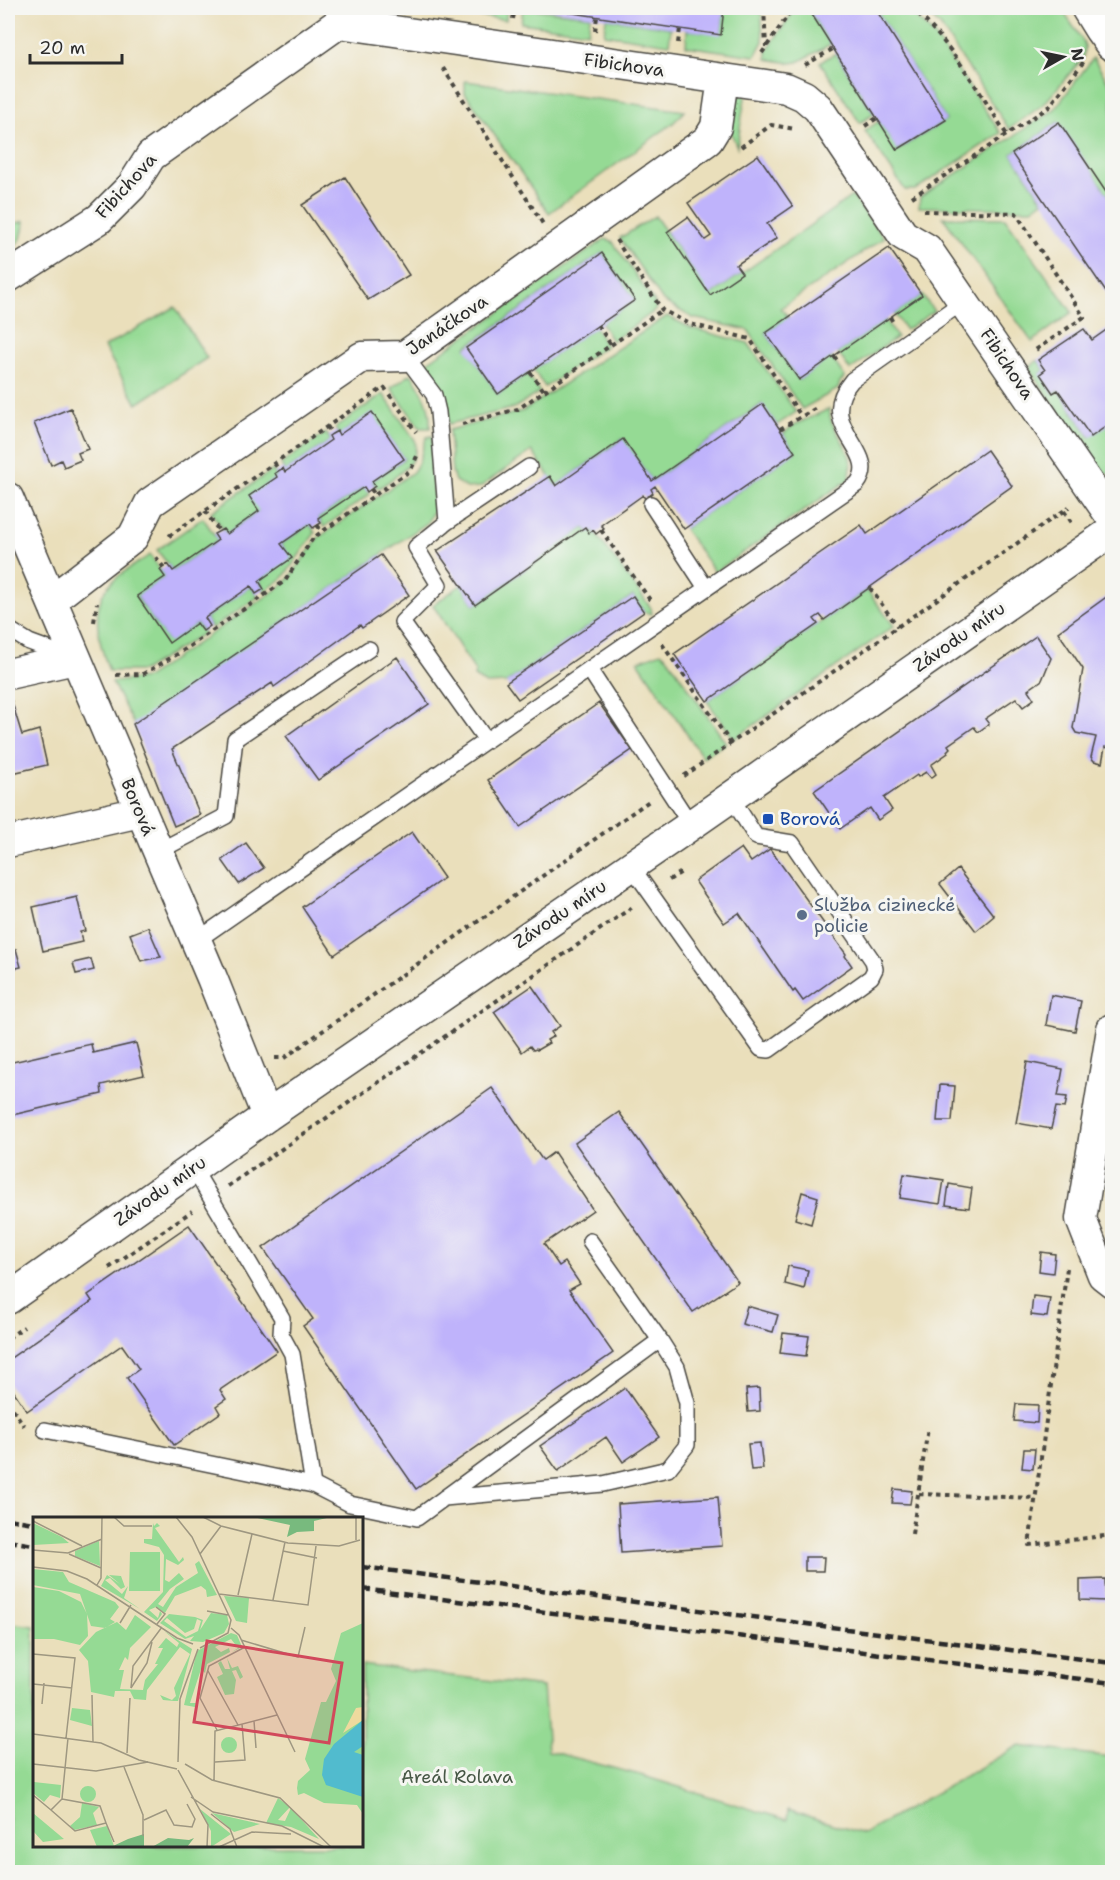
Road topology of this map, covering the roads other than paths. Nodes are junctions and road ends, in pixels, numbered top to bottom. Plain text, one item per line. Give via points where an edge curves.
1 (1088, 8) edge
2 (1110, 8) edge
3 (1113, 16) edge
4 (1113, 44) edge
5 (723, 79) junction
6 (8, 277) edge
7 (964, 301) junction
8 (405, 356) junction
9 (529, 467) dead end
10 (8, 498) edge
11 (651, 504) dead end
12 (1113, 518) edge
13 (447, 522) junction
14 (1113, 531) edge
15 (706, 588) junction
16 (52, 600) junction
17 (8, 629) edge
18 (369, 649) dead end
19 (75, 659) junction
20 (588, 669) junction
21 (8, 674) edge
22 (486, 740) junction
23 (731, 797) junction
24 (140, 812) junction
25 (691, 825) junction
26 (8, 842) edge
27 (158, 852) junction
28 (631, 866) junction
29 (196, 941) junction
30 (1113, 1029) edge
31 (267, 1116) junction
32 (193, 1168) junction
33 (590, 1241) dead end
34 (1113, 1282) edge
35 (8, 1299) edge
36 (660, 1340) junction
37 (45, 1430) dead end
38 (313, 1485) junction
39 (444, 1498) junction

1 - 4 main road
2 - 3 main road
5 - 6 street, Fibichova via 339,23 151,156 132,186 99,219
5 - 7 street, Fibichova via 786,88 818,108 903,235 927,249
5 - 8 street, Janáčkova via 716,127 708,140
7 - 12 street, Fibichova
7 - 15 lane via 852,380 843,394 838,413 863,468 857,484
8 - 13 lane via 434,395
8 - 16 street, Janáčkova via 362,357 150,503 133,537
9 - 13 lane
10 - 16 street, Borová
11 - 15 lane
13 - 22 lane via 416,547 439,585 402,622
14 - 23 street, Závodu míru
15 - 20 lane
16 - 19 street, Borová
17 - 19 lane via 28,642
18 - 27 lane via 235,738 226,816
19 - 21 street
19 - 24 street, Borová
20 - 22 lane
20 - 25 lane
22 - 29 lane
23 - 25 street, Závodu míru
23 - 28 lane via 756,837 792,843 875,969 872,977 770,1050 761,1049
24 - 26 street
24 - 27 street, Borová
25 - 28 street, Závodu míru
27 - 29 street, Borová
28 - 31 street, Závodu míru
29 - 31 street, Borová
30 - 34 street via 1081,1219 1103,1275
31 - 32 street, Závodu míru
32 - 35 street, Závodu míru
32 - 38 lane via 282,1318 281,1334 292,1354
33 - 36 lane
36 - 39 lane
36 - 39 lane via 677,1367 687,1402 687,1444 668,1469 603,1484
37 - 38 lane
38 - 39 lane via 350,1504 417,1518

